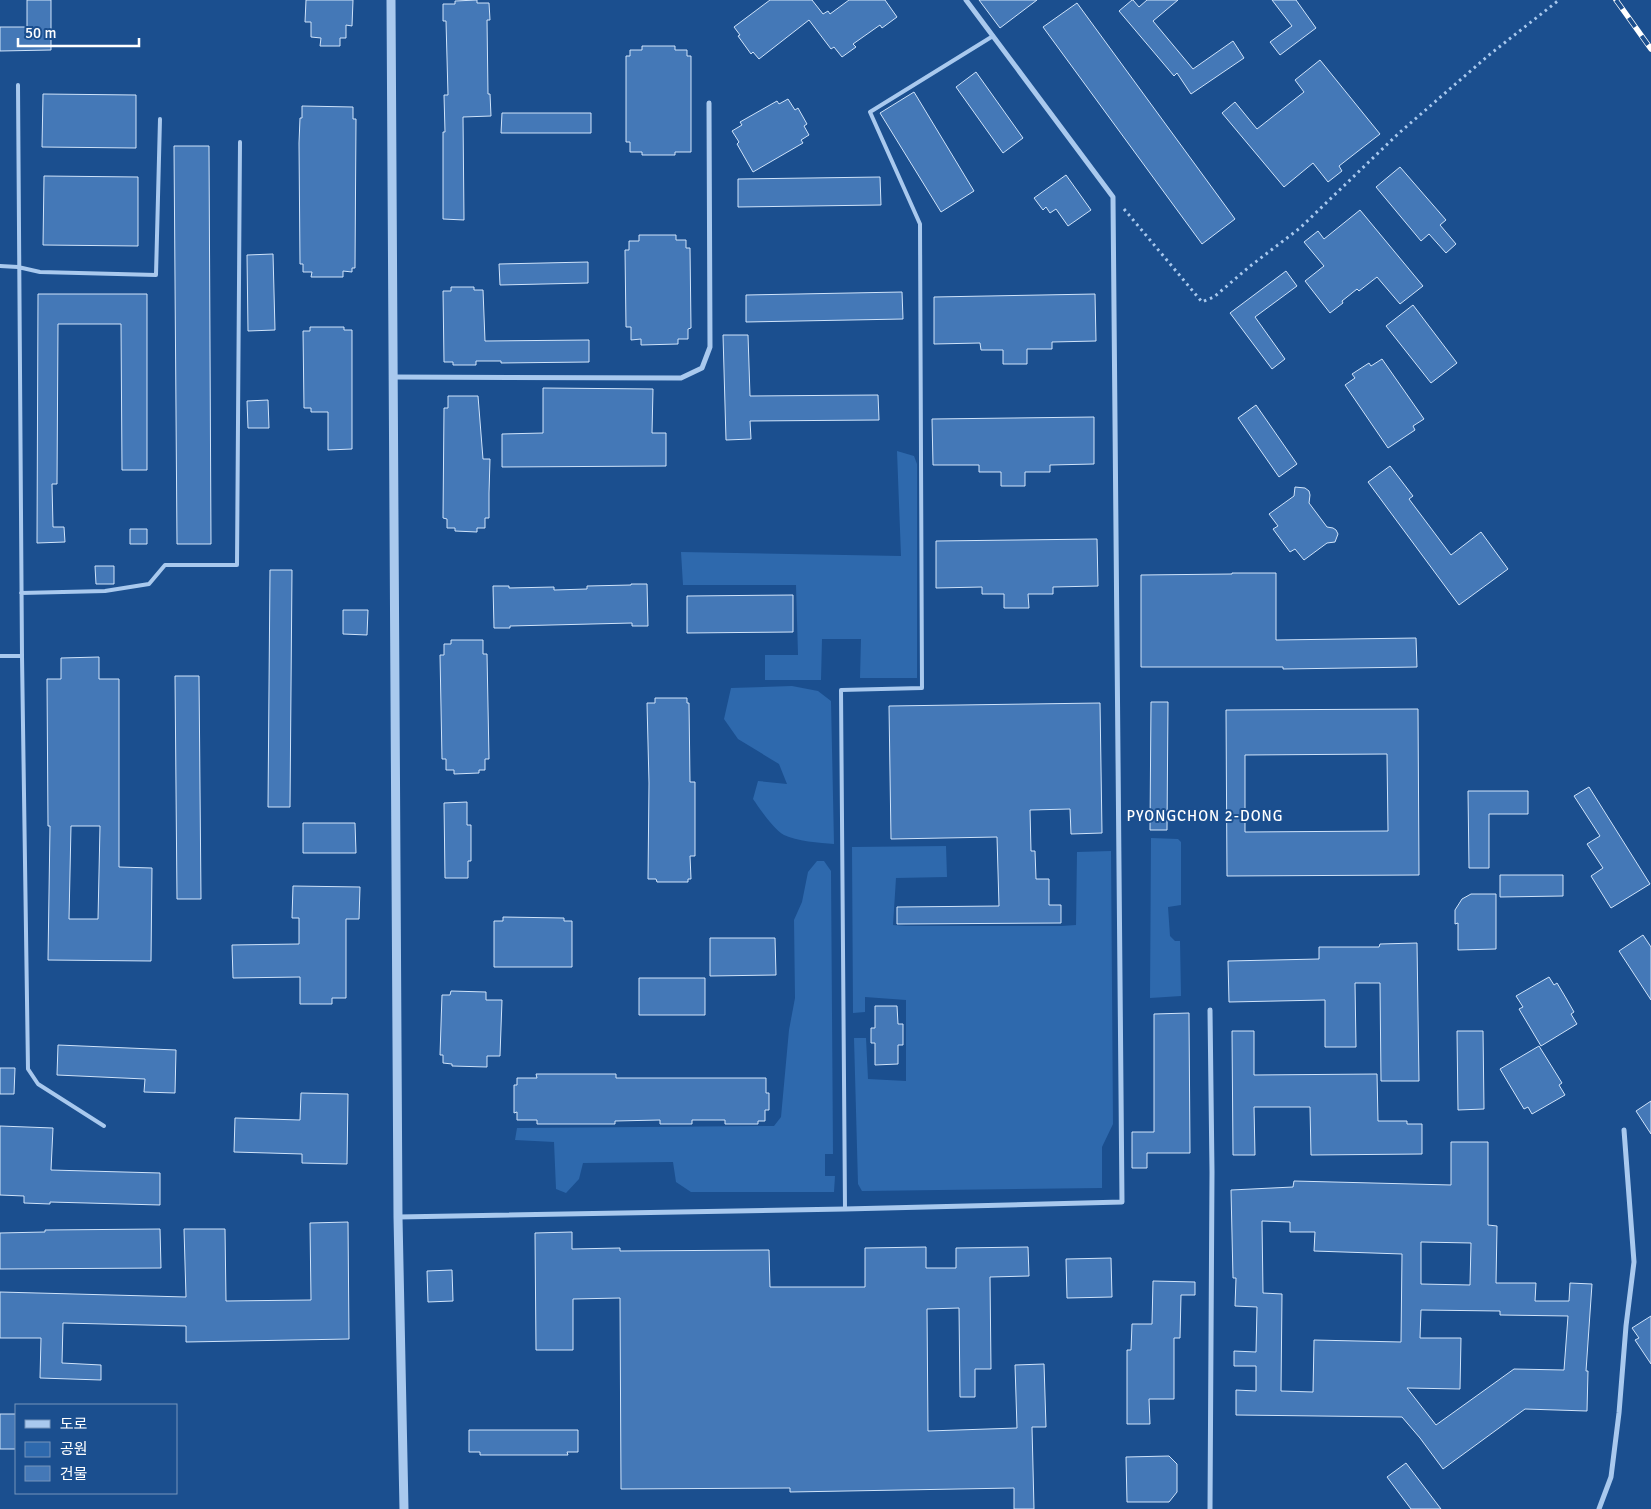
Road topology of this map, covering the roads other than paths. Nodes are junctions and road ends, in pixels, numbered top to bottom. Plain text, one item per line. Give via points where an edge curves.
1 (391, 0) edge
2 (966, 0) edge
3 (992, 36) junction
4 (18, 85) dead end
5 (709, 103) dead end
6 (160, 119) dead end
7 (240, 142) dead end
8 (0, 266) edge
9 (18, 266) junction
10 (393, 377) junction
11 (21, 593) junction
12 (0, 656) edge
13 (22, 656) junction
14 (1210, 1010) dead end
15 (104, 1126) dead end
16 (1624, 1130) dead end
17 (845, 1209) junction
18 (398, 1217) junction
19 (404, 1509) edge
20 (1210, 1509) edge
21 (1599, 1509) edge

1 - 10 street
2 - 3 street
3 - 17 lane via 870,112 920,224 922,688 842,690
3 - 17 street via 1113,197 1122,1202
4 - 9 lane
5 - 10 street via 710,347 702,368 681,378
6 - 9 lane via 156,274 40,272
7 - 11 lane via 237,566 166,565 149,584 105,591
8 - 9 lane
9 - 11 lane
10 - 18 street
11 - 13 lane
12 - 13 lane
13 - 15 lane via 28,1069 38,1084
14 - 20 street
16 - 21 street via 1634,1262 1611,1477
17 - 18 street
18 - 19 street

